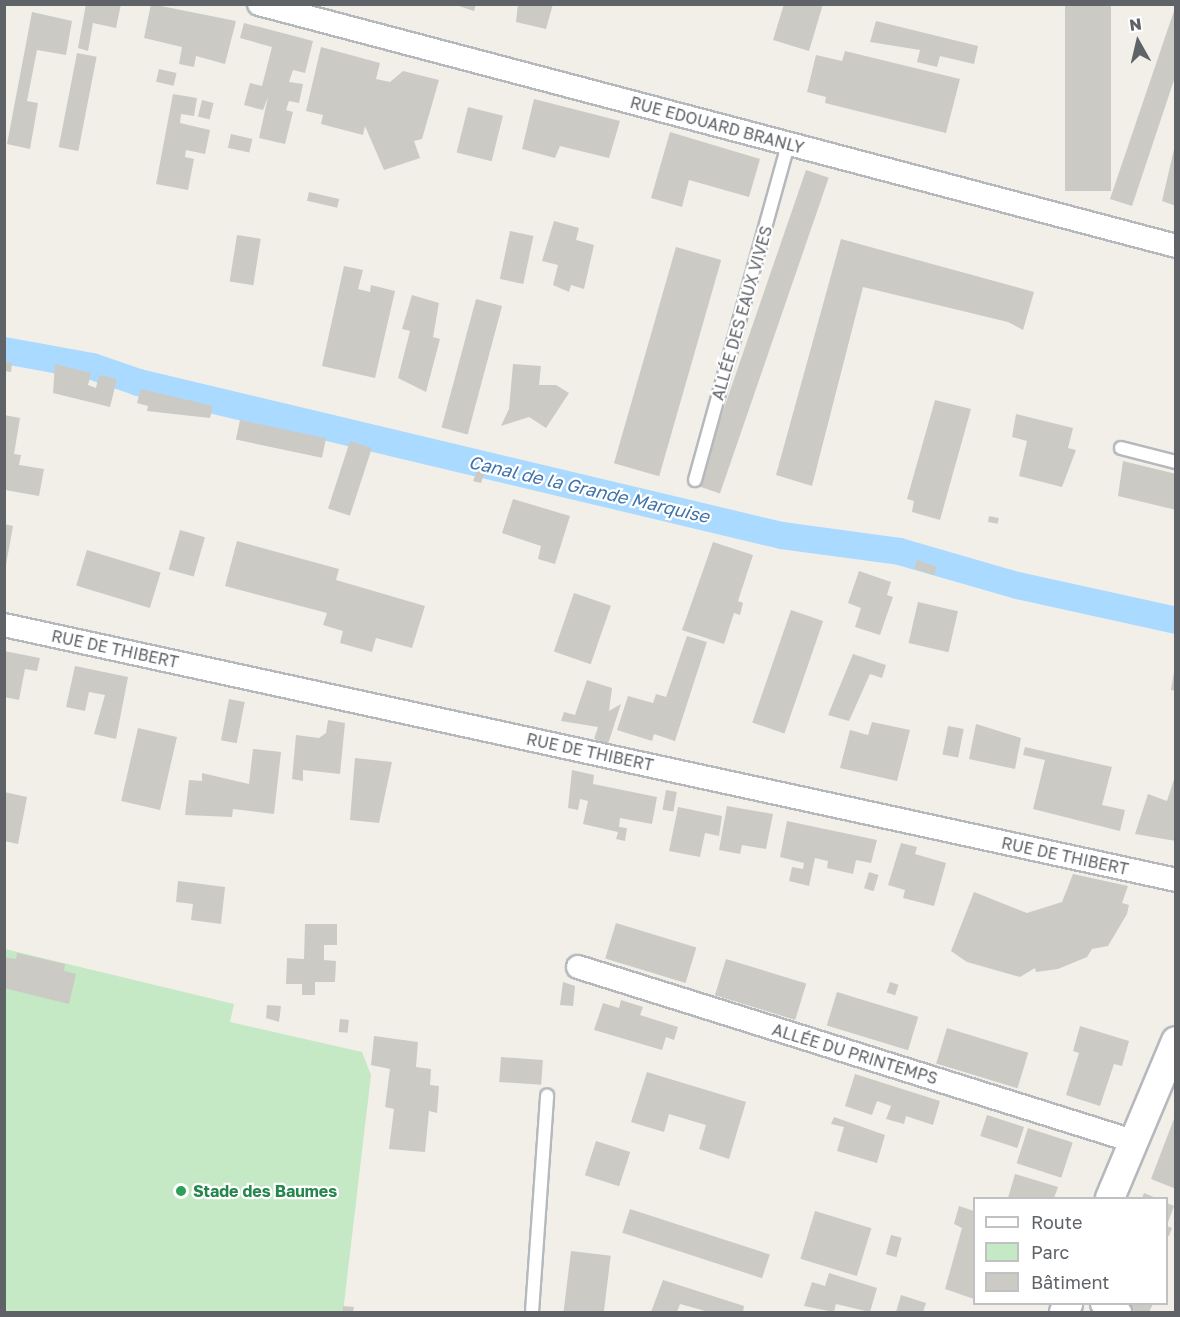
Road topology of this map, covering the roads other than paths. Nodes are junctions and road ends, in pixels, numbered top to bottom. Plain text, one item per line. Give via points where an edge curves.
1 (259, 4) edge
2 (788, 145) junction
3 (1176, 246) edge
4 (1121, 448) dead end
5 (1176, 462) edge
6 (695, 480) dead end
7 (4, 625) edge
8 (1176, 880) edge
9 (578, 967) dead end
10 (1176, 1041) edge
11 (547, 1096) dead end
12 (1133, 1141) junction
13 (1110, 1197) edge
14 (1104, 1305) edge
15 (532, 1312) edge
16 (1120, 1312) edge

1 - 2 street, RUE EDOUARD BRANLY
2 - 3 street, RUE EDOUARD BRANLY
2 - 6 lane, ALLÉE DES EAUX VIVES
4 - 5 lane
7 - 8 street, RUE DE THIBERT
9 - 12 street, ALLÉE DU PRINTEMPS
10 - 12 street
11 - 15 lane
12 - 13 street
14 - 16 street

